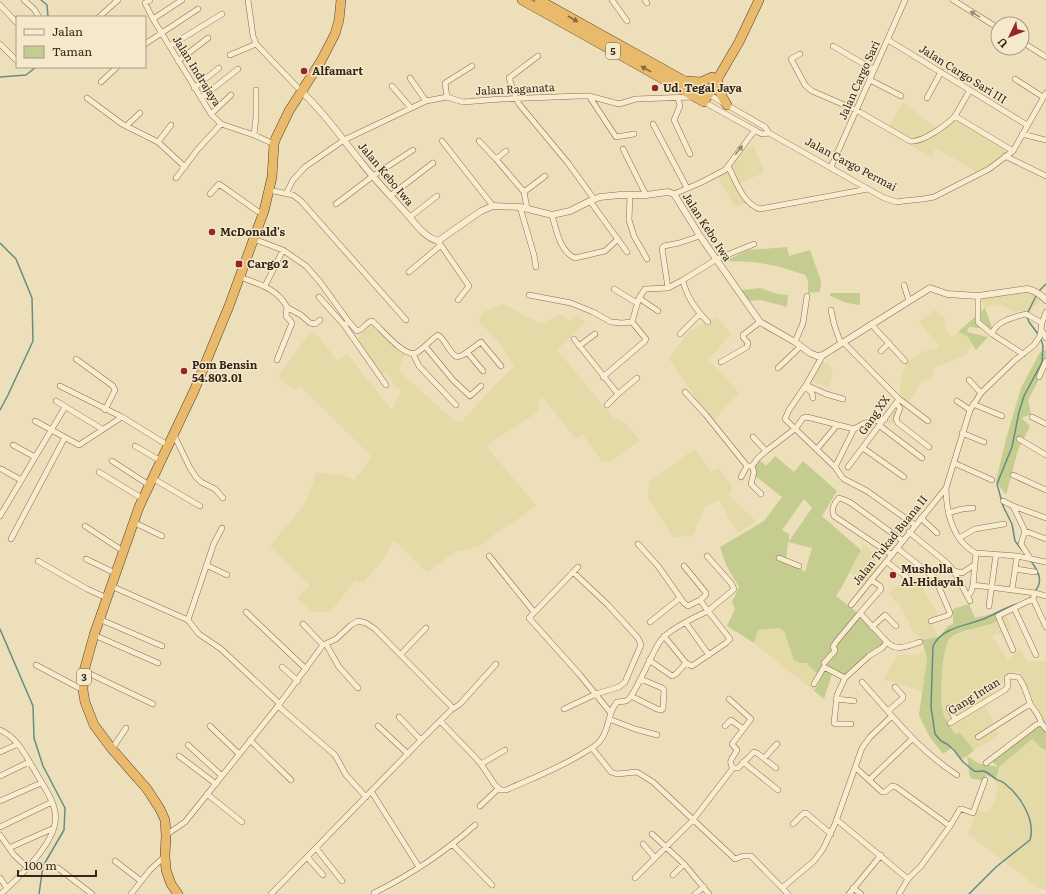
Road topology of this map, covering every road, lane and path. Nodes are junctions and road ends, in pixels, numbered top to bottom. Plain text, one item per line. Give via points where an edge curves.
1 (24, 0) edge
2 (118, 0) edge
3 (182, 0) edge
4 (255, 0) edge
5 (341, 0) edge
6 (522, 0) edge
7 (538, 0) edge
8 (612, 0) edge
9 (752, 0) edge
10 (759, 0) edge
11 (905, 0) edge
12 (953, 0) edge
13 (146, 1) edge
14 (249, 2) edge
15 (552, 3) edge
16 (0, 5) edge
17 (198, 9) dead end
18 (222, 14) dead end
19 (38, 16) edge
20 (100, 16) edge
21 (153, 19) junction
22 (16, 21) edge
23 (627, 21) dead end
24 (990, 23) edge
25 (162, 33) junction
26 (208, 38) dead end
27 (888, 40) junction
28 (146, 43) edge
29 (0, 44) edge
30 (256, 44) junction
31 (170, 46) junction
32 (833, 46) dead end
33 (1030, 47) edge
34 (800, 54) dead end
35 (230, 55) dead end
36 (538, 56) dead end
37 (1046, 58) edge
38 (16, 60) dead end
39 (178, 61) junction
40 (472, 66) dead end
41 (116, 68) edge
42 (219, 68) dead end
43 (238, 68) dead end
44 (874, 70) junction
45 (941, 72) junction
46 (410, 78) dead end
47 (715, 78) junction
48 (1015, 79) dead end
49 (681, 80) junction
50 (870, 80) junction
51 (101, 82) dead end
52 (392, 86) dead end
53 (194, 88) junction
54 (256, 90) dead end
55 (970, 90) junction
56 (302, 92) junction
57 (231, 95) dead end
58 (1045, 95) edge
59 (589, 96) junction
60 (901, 96) dead end
61 (447, 97) junction
62 (702, 97) junction
63 (88, 98) dead end
64 (201, 98) junction
65 (516, 98) junction
66 (678, 98) junction
67 (927, 98) dead end
68 (426, 101) junction
69 (727, 105) junction
70 (410, 107) junction
71 (856, 110) junction
72 (140, 113) dead end
73 (211, 114) junction
74 (742, 114) junction
75 (955, 116) junction
76 (737, 120) junction
77 (221, 124) junction
78 (653, 124) dead end
79 (171, 125) dead end
80 (1027, 125) junction
81 (126, 126) junction
82 (755, 130) junction
83 (769, 133) junction
84 (634, 134) dead end
85 (1022, 134) junction
86 (254, 135) junction
87 (344, 140) junction
88 (1046, 140) edge
89 (442, 141) dead end
90 (479, 141) dead end
91 (158, 142) junction
92 (274, 144) junction
93 (623, 149) dead end
94 (413, 150) dead end
95 (506, 151) dead end
96 (1012, 151) junction
97 (690, 154) dead end
98 (1005, 156) junction
99 (496, 159) junction
100 (433, 163) dead end
101 (728, 166) junction
102 (185, 167) junction
103 (831, 167) junction
104 (373, 176) junction
105 (545, 176) dead end
106 (1046, 176) edge
107 (176, 178) dead end
108 (688, 188) junction
109 (868, 189) junction
110 (269, 190) junction
111 (524, 192) junction
112 (210, 194) dead end
113 (286, 194) junction
114 (674, 194) junction
115 (630, 195) junction
116 (646, 195) junction
117 (390, 196) junction
118 (437, 196) dead end
119 (592, 200) junction
120 (336, 204) dead end
121 (493, 206) junction
122 (520, 207) junction
123 (527, 208) junction
124 (263, 215) junction
125 (552, 215) junction
126 (410, 217) junction
127 (700, 236) junction
128 (254, 239) junction
129 (618, 240) junction
130 (439, 243) junction
131 (754, 244) dead end
132 (283, 250) junction
133 (627, 252) dead end
134 (647, 258) dead end
135 (717, 259) junction
136 (536, 267) dead end
137 (408, 272) dead end
138 (240, 277) junction
139 (683, 280) junction
140 (904, 285) dead end
141 (265, 286) junction
142 (668, 288) junction
143 (614, 289) dead end
144 (530, 295) dead end
145 (807, 296) dead end
146 (978, 296) junction
147 (319, 297) dead end
148 (458, 300) dead end
149 (638, 300) junction
150 (1046, 300) edge
151 (909, 301) junction
152 (288, 308) junction
153 (831, 310) dead end
154 (658, 311) dead end
155 (1046, 312) edge
156 (700, 314) junction
157 (320, 320) dead end
158 (406, 320) dead end
159 (632, 322) junction
160 (708, 322) dead end
161 (760, 322) junction
162 (1042, 322) junction
163 (346, 323) junction
164 (871, 324) junction
165 (1041, 330) junction
166 (595, 334) dead end
167 (680, 334) dead end
168 (992, 334) junction
169 (574, 338) dead end
170 (1046, 338) edge
171 (842, 343) junction
172 (798, 344) junction
173 (889, 344) junction
174 (425, 346) junction
175 (579, 346) junction
176 (467, 352) junction
177 (881, 352) dead end
178 (413, 354) junction
179 (1023, 354) junction
180 (824, 355) junction
181 (76, 359) dead end
182 (277, 360) dead end
183 (905, 361) dead end
184 (1046, 361) edge
185 (721, 362) dead end
186 (502, 366) dead end
187 (778, 368) dead end
188 (483, 371) dead end
189 (603, 377) junction
190 (1039, 377) dead end
191 (638, 378) dead end
192 (969, 380) dead end
193 (386, 385) dead end
194 (60, 386) dead end
195 (481, 386) dead end
196 (805, 386) junction
197 (685, 392) dead end
198 (981, 393) junction
199 (618, 394) junction
200 (813, 398) dead end
201 (843, 398) dead end
202 (56, 401) dead end
203 (897, 401) junction
204 (957, 401) dead end
205 (974, 404) junction
206 (456, 405) dead end
207 (607, 405) dead end
208 (65, 406) junction
209 (105, 410) junction
210 (970, 410) junction
211 (1002, 416) dead end
212 (122, 417) junction
213 (1032, 417) dead end
214 (885, 418) junction
215 (35, 421) dead end
216 (928, 421) dead end
217 (1046, 424) edge
218 (837, 425) junction
219 (880, 426) junction
220 (796, 428) junction
221 (102, 429) junction
222 (854, 429) junction
223 (50, 430) junction
224 (962, 433) junction
225 (174, 435) junction
226 (754, 437) dead end
227 (64, 439) junction
228 (1019, 439) dead end
229 (984, 442) dead end
230 (13, 445) dead end
231 (135, 446) dead end
232 (169, 446) junction
233 (929, 447) dead end
234 (863, 448) junction
235 (817, 449) junction
236 (766, 451) junction
237 (1046, 455) edge
238 (34, 457) junction
239 (922, 458) dead end
240 (112, 461) dead end
241 (161, 461) junction
242 (954, 463) junction
243 (750, 466) junction
244 (835, 467) junction
245 (848, 467) dead end
246 (1, 469) dead end
247 (99, 472) dead end
248 (1013, 475) dead end
249 (741, 477) dead end
250 (904, 477) dead end
251 (21, 480) junction
252 (992, 480) dead end
253 (151, 482) junction
254 (946, 488) junction
255 (1046, 490) edge
256 (761, 494) dead end
257 (223, 498) dead end
258 (142, 499) junction
259 (1003, 501) dead end
260 (200, 506) dead end
261 (1013, 506) junction
262 (973, 508) dead end
263 (948, 513) junction
264 (0, 516) edge
265 (921, 518) junction
266 (1046, 518) edge
267 (133, 522) junction
268 (1004, 524) dead end
269 (915, 525) junction
270 (85, 526) dead end
271 (222, 528) dead end
272 (1025, 531) junction
273 (909, 532) junction
274 (937, 533) dead end
275 (162, 536) dead end
276 (959, 538) junction
277 (11, 539) dead end
278 (1046, 539) edge
279 (903, 540) junction
280 (638, 544) dead end
281 (897, 548) junction
282 (123, 551) junction
283 (976, 553) junction
284 (996, 554) junction
285 (489, 556) dead end
286 (707, 556) dead end
287 (892, 556) junction
288 (1017, 556) junction
289 (86, 558) dead end
290 (779, 558) dead end
291 (1029, 558) junction
292 (38, 561) dead end
293 (887, 562) junction
294 (1046, 562) edge
295 (206, 565) junction
296 (974, 565) junction
297 (684, 566) dead end
298 (799, 566) dead end
299 (578, 567) dead end
300 (1015, 569) junction
301 (954, 571) junction
302 (573, 572) junction
303 (1035, 572) dead end
304 (115, 573) junction
305 (227, 575) dead end
306 (871, 580) junction
307 (973, 583) junction
308 (914, 584) dead end
309 (111, 586) junction
310 (992, 588) junction
311 (1012, 590) junction
312 (1033, 593) junction
313 (968, 595) junction
314 (107, 598) junction
315 (680, 598) junction
316 (1045, 598) edge
317 (1033, 599) junction
318 (700, 600) junction
319 (970, 601) dead end
320 (851, 605) dead end
321 (989, 606) dead end
322 (1014, 608) junction
323 (708, 611) junction
324 (246, 612) dead end
325 (534, 612) junction
326 (860, 613) junction
327 (100, 619) junction
328 (188, 620) junction
329 (931, 621) dead end
330 (650, 622) dead end
331 (686, 623) junction
332 (303, 624) dead end
333 (896, 626) dead end
334 (872, 627) junction
335 (1046, 627) edge
336 (426, 628) dead end
337 (94, 635) junction
338 (664, 636) junction
339 (886, 642) junction
340 (920, 642) dead end
341 (325, 644) junction
342 (162, 646) dead end
343 (1013, 650) dead end
344 (401, 654) junction
345 (709, 655) junction
346 (1036, 655) dead end
347 (649, 660) junction
348 (158, 663) dead end
349 (686, 663) junction
350 (824, 663) dead end
351 (496, 664) dead end
352 (36, 665) dead end
353 (282, 667) dead end
354 (306, 669) junction
355 (84, 671) junction
356 (641, 678) junction
357 (845, 678) junction
358 (298, 680) junction
359 (862, 682) dead end
360 (814, 684) dead end
361 (895, 687) dead end
362 (358, 688) dead end
363 (83, 690) junction
364 (596, 694) junction
365 (631, 696) junction
366 (729, 699) dead end
367 (837, 699) junction
368 (854, 701) dead end
369 (153, 704) dead end
370 (1030, 704) junction
371 (279, 705) junction
372 (453, 708) junction
373 (949, 708) dead end
374 (564, 709) dead end
375 (610, 712) junction
376 (890, 713) junction
377 (399, 717) dead end
378 (609, 719) junction
379 (955, 719) junction
380 (440, 720) junction
381 (950, 723) dead end
382 (1041, 723) junction
383 (851, 724) dead end
384 (210, 726) dead end
385 (378, 726) dead end
386 (725, 726) dead end
387 (126, 728) dead end
388 (743, 729) junction
389 (1046, 729) edge
390 (0, 730) edge
391 (657, 735) dead end
392 (978, 737) dead end
393 (912, 739) junction
394 (250, 740) junction
395 (421, 740) junction
396 (18, 744) junction
397 (776, 744) dead end
398 (188, 745) dead end
399 (592, 748) junction
400 (112, 749) junction
401 (505, 750) dead end
402 (0, 752) edge
403 (239, 754) junction
404 (408, 754) junction
405 (179, 756) dead end
406 (764, 758) junction
407 (29, 762) junction
408 (744, 762) junction
409 (481, 764) junction
410 (986, 764) dead end
411 (855, 767) junction
412 (732, 768) junction
413 (776, 768) dead end
414 (958, 775) dead end
415 (0, 776) edge
416 (222, 776) junction
417 (291, 780) dead end
418 (869, 780) junction
419 (985, 780) dead end
420 (41, 783) junction
421 (216, 784) junction
422 (498, 789) junction
423 (778, 790) dead end
424 (371, 791) junction
425 (207, 794) junction
426 (366, 796) junction
427 (0, 801) edge
428 (52, 802) junction
429 (480, 806) dead end
430 (693, 820) junction
431 (837, 820) junction
432 (242, 822) dead end
433 (793, 824) dead end
434 (475, 825) dead end
435 (950, 826) junction
436 (0, 827) edge
437 (54, 828) junction
438 (652, 834) dead end
439 (830, 834) junction
440 (0, 835) edge
441 (166, 835) junction
442 (643, 844) dead end
443 (453, 845) junction
444 (667, 847) junction
445 (9, 848) junction
446 (316, 848) junction
447 (881, 855) junction
448 (165, 856) junction
449 (307, 857) junction
450 (655, 858) junction
451 (115, 861) dead end
452 (684, 864) junction
453 (420, 867) junction
454 (28, 868) junction
455 (58, 868) dead end
456 (323, 875) dead end
457 (672, 875) dead end
458 (0, 878) edge
459 (635, 878) dead end
460 (908, 878) junction
461 (342, 881) dead end
462 (141, 882) junction
463 (492, 885) dead end
464 (704, 887) junction
465 (7, 888) junction
466 (782, 888) junction
467 (853, 888) junction
468 (1, 894) edge
469 (92, 894) edge
470 (131, 894) edge
471 (178, 894) edge
472 (271, 894) edge
473 (374, 894) edge
474 (695, 894) edge
475 (709, 894) edge
476 (788, 894) edge
477 (849, 894) edge
478 (861, 894) edge
479 (899, 894) edge

1 - 19 street
2 - 20 street
3 - 21 street
4 - 14 street
5 - 56 highway, 3 via 335,34 322,61
62 -> 6 highway, Jalan Cargo Permai / 5
7 - 15 highway, Jalan Cargo Permai / 5
8 - 23 street
9 - 47 highway
10 - 47 highway via 739,42
11 - 27 street, Jalan Cargo Sari
24 -> 12 street
13 - 21 street, Jalan Indrajaya
14 - 30 street
15 -> 49 highway, Jalan Cargo Permai / 5
16 - 22 street
17 - 25 street
18 - 31 street
21 - 25 street, Jalan Indrajaya
25 - 28 street
25 - 31 street, Jalan Indrajaya
26 - 39 street
27 - 44 street, Jalan Cargo Sari
27 - 45 street, Jalan Cargo Sari III
29 - 38 street
30 - 35 street
30 - 56 street
31 - 39 street, Jalan Indrajaya
32 - 44 street
33 - 37 street
34 - 71 street via 791,59 810,90
36 - 65 street via 509,78
39 - 53 street, Jalan Indrajaya
40 - 61 street via 445,83
41 - 51 street
42 - 53 street
43 - 64 street
44 - 50 street, Jalan Cargo Sari
45 - 55 street, Jalan Cargo Sari III
45 - 67 street
46 - 68 street
47 - 49 highway via 700,82
47 - 62 highway
47 - 69 highway
48 - 58 street
49 - 62 highway, Jalan Cargo Permai / 5
50 - 60 street
50 - 71 street, Jalan Cargo Sari
52 - 70 street
53 - 64 street, Jalan Indrajaya
54 - 86 street
55 - 75 street
55 - 80 street, Jalan Cargo Sari III
56 - 87 street, Jalan Kebo Iwa
56 - 92 highway, 3
57 - 73 street
58 - 80 street, Jalan Cargo Permai
59 - 65 street, Jalan Raganata
59 - 66 street, Jalan Raganata via 621,104 636,99
59 - 84 street via 616,137
61 - 65 street, Jalan Raganata via 463,102
61 - 68 street, Jalan Raganata
62 - 66 street, Jalan Raganata
62 - 69 street, Jalan Cargo Permai
62 - 76 street, Jalan Cargo Permai
63 - 81 street
64 - 73 street, Jalan Indrajaya
65 - 119 street via 568,163
66 - 97 street via 680,106 674,120
68 - 70 street, Jalan Raganata
69 - 74 street, Jalan Cargo Permai
70 - 87 street, Jalan Raganata
71 - 75 street via 912,142 942,128
71 - 103 street, Jalan Cargo Sari
72 - 81 street
73 - 77 street, Jalan Indrajaya
74 - 76 street
74 - 83 street, Jalan Cargo Permai via 765,127
75 - 96 street
76 - 82 street, Jalan Cargo Permai
77 - 86 street, Jalan Indrajaya
77 - 102 street
78 - 108 street
79 - 91 street
80 - 85 street, Jalan Cargo Permai
81 - 91 street
82 - 83 street, Jalan Cargo Permai via 762,134
101 -> 82 street
83 - 103 street, Jalan Cargo Permai
85 - 88 street
85 - 96 street, Jalan Cargo Permai
86 - 92 street, Jalan Indrajaya
87 - 104 street, Jalan Kebo Iwa
87 - 113 street, Jalan Raganata via 305,167 293,180
89 - 121 street
90 - 99 street
91 - 102 street
92 - 110 highway, 3
93 - 116 street
94 - 104 street
95 - 99 street
96 - 98 street, Jalan Cargo Permai
98 - 106 street
98 - 109 street, Jalan Cargo Permai via 980,174 923,200 897,202
99 - 111 street
100 - 117 street
101 - 108 street via 718,176
101 - 109 street via 748,201 760,209
102 - 107 street
103 - 109 street, Jalan Cargo Permai
104 - 117 street, Jalan Kebo Iwa
104 - 120 street
105 - 111 street
108 - 114 street
110 - 113 street
110 - 124 highway, 3
111 - 123 street
112 - 124 street via 219,184
113 - 158 street via 293,195 301,201
114 - 116 street, Jalan Kebo Iwa via 668,192
114 - 127 street, Jalan Kebo Iwa
115 - 116 street, Jalan Kebo Iwa
115 - 119 street, Jalan Kebo Iwa
115 - 134 street via 629,220 634,236
117 - 126 street, Jalan Kebo Iwa
118 - 126 street
119 - 125 street, Jalan Kebo Iwa via 570,211
119 - 129 street
121 - 122 street, Jalan Kebo Iwa
121 - 130 street, Jalan Kebo Iwa via 481,211
122 - 123 street, Jalan Kebo Iwa
122 - 136 street
123 - 125 street, Jalan Kebo Iwa
124 - 128 highway, 3
125 - 129 street via 563,247 572,257 604,251
126 - 130 street, Jalan Kebo Iwa
127 - 135 street, Jalan Kebo Iwa
127 - 142 street via 662,248
128 - 132 street
128 - 138 highway, 3
129 - 133 street
130 - 137 street
130 - 148 street via 469,286
131 - 135 street
132 - 141 street
132 - 163 street via 306,266 320,282
135 - 139 street
135 - 161 street, Jalan Kebo Iwa
138 - 141 street
138 - 225 highway, 3 via 206,365
139 - 142 street
139 - 156 street
140 - 151 street
141 - 152 street via 280,296
142 - 149 street via 645,289
143 - 149 street
144 - 159 street via 571,303 611,322
145 - 172 street
146 - 150 street via 1027,290 1037,292
146 - 151 street via 947,294 930,288
146 - 168 street via 977,320
147 - 163 street
149 - 154 street
149 - 159 street
151 - 164 street
152 - 157 street via 313,324
152 - 182 street via 286,316 292,323
153 - 171 street
155 - 162 street
156 - 160 street
156 - 167 street
159 - 189 street via 645,341
161 - 172 street, Jalan Kebo Iwa
161 - 185 street via 743,335 748,343 747,347
162 - 165 street
162 - 168 street via 1026,314 1006,320 995,328
163 - 178 street via 360,331 372,321 399,347
163 - 193 street
164 - 171 street
164 - 173 street
165 - 170 street
165 - 179 street via 1034,345
166 - 175 street
168 - 179 street
169 - 175 street
171 - 180 street
171 - 203 street, Gang XX
172 - 180 street, Jalan Kebo Iwa via 813,355
172 - 187 street
173 - 177 street
173 - 183 street
174 - 176 street via 438,335 455,356 459,357
174 - 178 street
174 - 195 street via 470,396
175 - 189 street
176 - 186 street via 481,342
176 - 188 street
178 - 206 street via 419,366
179 - 198 street
180 - 196 street
181 - 209 street via 113,386 115,390
184 - 190 street
189 - 199 street
191 - 199 street
192 - 198 street
194 - 209 street
196 - 200 street
196 - 201 street
196 - 220 street via 785,419
197 - 243 street
198 - 205 street
199 - 207 street
202 - 208 street
203 - 214 street, Gang XX
203 - 216 street
203 - 233 street via 900,408 896,419 898,423
204 - 210 street
205 - 210 street
205 - 211 street
208 - 221 street
208 - 223 street
209 - 212 street
210 - 224 street
212 - 221 street
212 - 232 street
213 - 217 street
214 - 219 street, Gang XX
214 - 222 street
215 - 223 street
218 - 220 street via 806,417
218 - 222 street
218 - 235 street
219 - 234 street, Gang XX
219 - 239 street
220 - 235 street
220 - 236 street
221 - 227 street via 79,445
222 - 244 street
223 - 227 street
223 - 238 street
224 - 229 street
224 - 242 street
225 - 232 highway, 3
225 - 257 street via 196,477 215,489
226 - 236 street
227 - 277 street
228 - 237 street
230 - 238 street
231 - 241 street
232 - 241 highway, 3
234 - 245 street, Gang XX
234 - 250 street
235 - 244 street
236 - 243 street
238 - 251 street
240 - 253 street
241 - 253 highway, 3
242 - 252 street
242 - 254 street
243 - 249 street
243 - 256 street via 754,472 751,484
244 - 269 street via 843,478 867,491
246 - 251 street
247 - 258 street
248 - 255 street
251 - 264 street
253 - 258 highway, 3
253 - 260 street
254 - 263 street
254 - 265 street, Jalan Tukad Buana II
258 - 267 highway, 3
259 - 261 street
261 - 266 street
261 - 272 street
262 - 263 street
263 - 276 street
265 - 269 street, Jalan Tukad Buana II
265 - 274 street
267 - 275 street
267 - 282 highway, 3
268 - 276 street via 975,529
269 - 273 street, Jalan Tukad Buana II
270 - 282 street
271 - 295 street
272 - 278 street
272 - 291 street via 1021,544
273 - 279 street, Jalan Tukad Buana II
273 - 301 street via 944,559
276 - 283 street
279 - 281 street, Jalan Tukad Buana II
279 - 287 street via 851,503 839,498 836,501 834,516
280 - 315 street via 658,566
281 - 287 street, Jalan Tukad Buana II
281 - 329 street via 935,578 950,614
282 - 304 highway, 3
283 - 284 street
283 - 296 street
284 - 288 street
284 - 310 street
285 - 325 street
286 - 323 street via 734,588
287 - 293 street, Jalan Tukad Buana II
288 - 291 street
288 - 300 street
289 - 304 street
290 - 298 street
291 - 294 street
292 - 314 street
293 - 306 street, Jalan Tukad Buana II
293 - 308 street
295 - 305 street
295 - 328 street
296 - 301 street via 962,573
296 - 307 street
297 - 318 street via 706,593
299 - 302 street
300 - 303 street
300 - 311 street
301 - 313 street
302 - 325 street
302 - 364 street via 608,605 641,642 624,684
304 - 309 highway, 3
306 - 320 street, Jalan Tukad Buana II
306 - 326 street via 881,588
307 - 310 street
307 - 313 street
309 - 314 highway, 3
309 - 328 street
310 - 311 street
310 - 321 street
311 - 312 street
312 - 316 street
312 - 317 street
313 - 319 street
314 - 327 highway, 3
315 - 318 street via 688,606
315 - 330 street
317 - 322 street
317 - 335 street
318 - 323 street
322 - 343 street via 998,616
322 - 346 street
323 - 331 street
323 - 345 street via 730,639
324 - 354 street
325 - 364 street via 529,617 530,621
326 - 334 street
326 - 350 street via 836,642 834,652
327 - 337 highway, 3
327 - 342 street
328 - 371 street via 199,634 248,672
331 - 338 street
331 - 345 street
332 - 341 street
333 - 334 street via 885,616
334 - 339 street
336 - 344 street
337 - 348 street
337 - 355 highway, 3
338 - 347 street
338 - 349 street
339 - 340 street via 899,648
339 - 357 street
341 - 344 street via 336,639 355,622 361,621 375,629
341 - 354 street
341 - 362 street
344 - 372 street
345 - 349 street via 692,666
347 - 349 street via 672,676
347 - 356 street
351 - 372 street via 460,704
352 - 363 street
353 - 358 street
354 - 358 street
355 - 363 highway, 3
355 - 369 street
356 - 365 street
356 - 365 street via 664,690 663,709 657,709
357 - 360 street via 824,667
357 - 367 street
358 - 371 street
359 - 376 street
361 - 376 street via 903,698
363 - 400 highway, 3 via 94,726
364 - 374 street
364 - 375 street
365 - 375 street via 626,701 617,702
366 - 388 street via 750,718
367 - 368 street
367 - 383 street via 834,723
370 - 379 street, Gang Intan via 1019,678 1008,676 1008,688
370 - 382 street, Gang Intan
370 - 392 street
371 - 394 street
371 - 426 street via 335,755 346,775
372 - 380 street
373 - 379 street
375 - 378 street
376 - 393 street
376 - 411 street via 865,742
377 - 395 street
378 - 391 street
378 - 399 street via 602,738
379 - 381 street, Gang Intan
380 - 395 street
380 - 409 street
382 - 389 street, Gang Intan
382 - 410 street
384 - 403 street
385 - 404 street
386 - 388 street via 731,720
387 - 400 street
388 - 412 street via 732,744 737,750 731,759
390 - 396 street
393 - 414 street
393 - 418 street
394 - 403 street
394 - 417 street
395 - 404 street
396 - 402 street
396 - 407 street
397 - 406 street
398 - 416 street
399 - 422 street via 573,760 506,790
399 - 430 street via 611,772 641,774 661,789
400 - 441 highway, 3 via 154,799 164,820
401 - 409 street
403 - 416 street
404 - 424 street
405 - 421 street
406 - 408 street via 754,752
406 - 413 street
407 - 415 street
407 - 420 street
408 - 412 street via 738,768
408 - 423 street
409 - 422 street
411 - 418 street
411 - 431 street
412 - 430 street
416 - 421 street
418 - 435 street via 884,792 892,786 896,787
419 - 435 street via 973,813 960,809
420 - 427 street
420 - 428 street
421 - 425 street
422 - 429 street
424 - 426 street
424 - 453 street
425 - 432 street
425 - 441 street via 185,822
426 - 446 street
428 - 436 street
428 - 437 street via 56,812
430 - 444 street
430 - 466 street via 735,859 751,856
431 - 439 street
431 - 447 street
433 - 439 street via 806,813
434 - 443 street
435 - 460 street via 921,866
437 - 445 street
437 - 454 street via 46,845
438 - 444 street
439 - 466 street via 814,861
440 - 445 street
441 - 448 highway, 3
442 - 450 street
443 - 453 street
443 - 463 street
444 - 450 street
444 - 452 street
445 - 454 street
446 - 449 street
446 - 461 street
447 - 460 street
447 - 467 street
448 - 462 street
448 - 471 highway, 3 via 169,877
449 - 456 street
449 - 472 street
450 - 459 street
451 - 462 street
452 - 457 street
452 - 464 street
453 - 473 street
454 - 465 street
455 - 469 street
458 - 465 street
460 - 479 street
462 - 470 street
464 - 474 street
464 - 475 street
465 - 468 street
466 - 476 street
467 - 477 street
467 - 478 street

